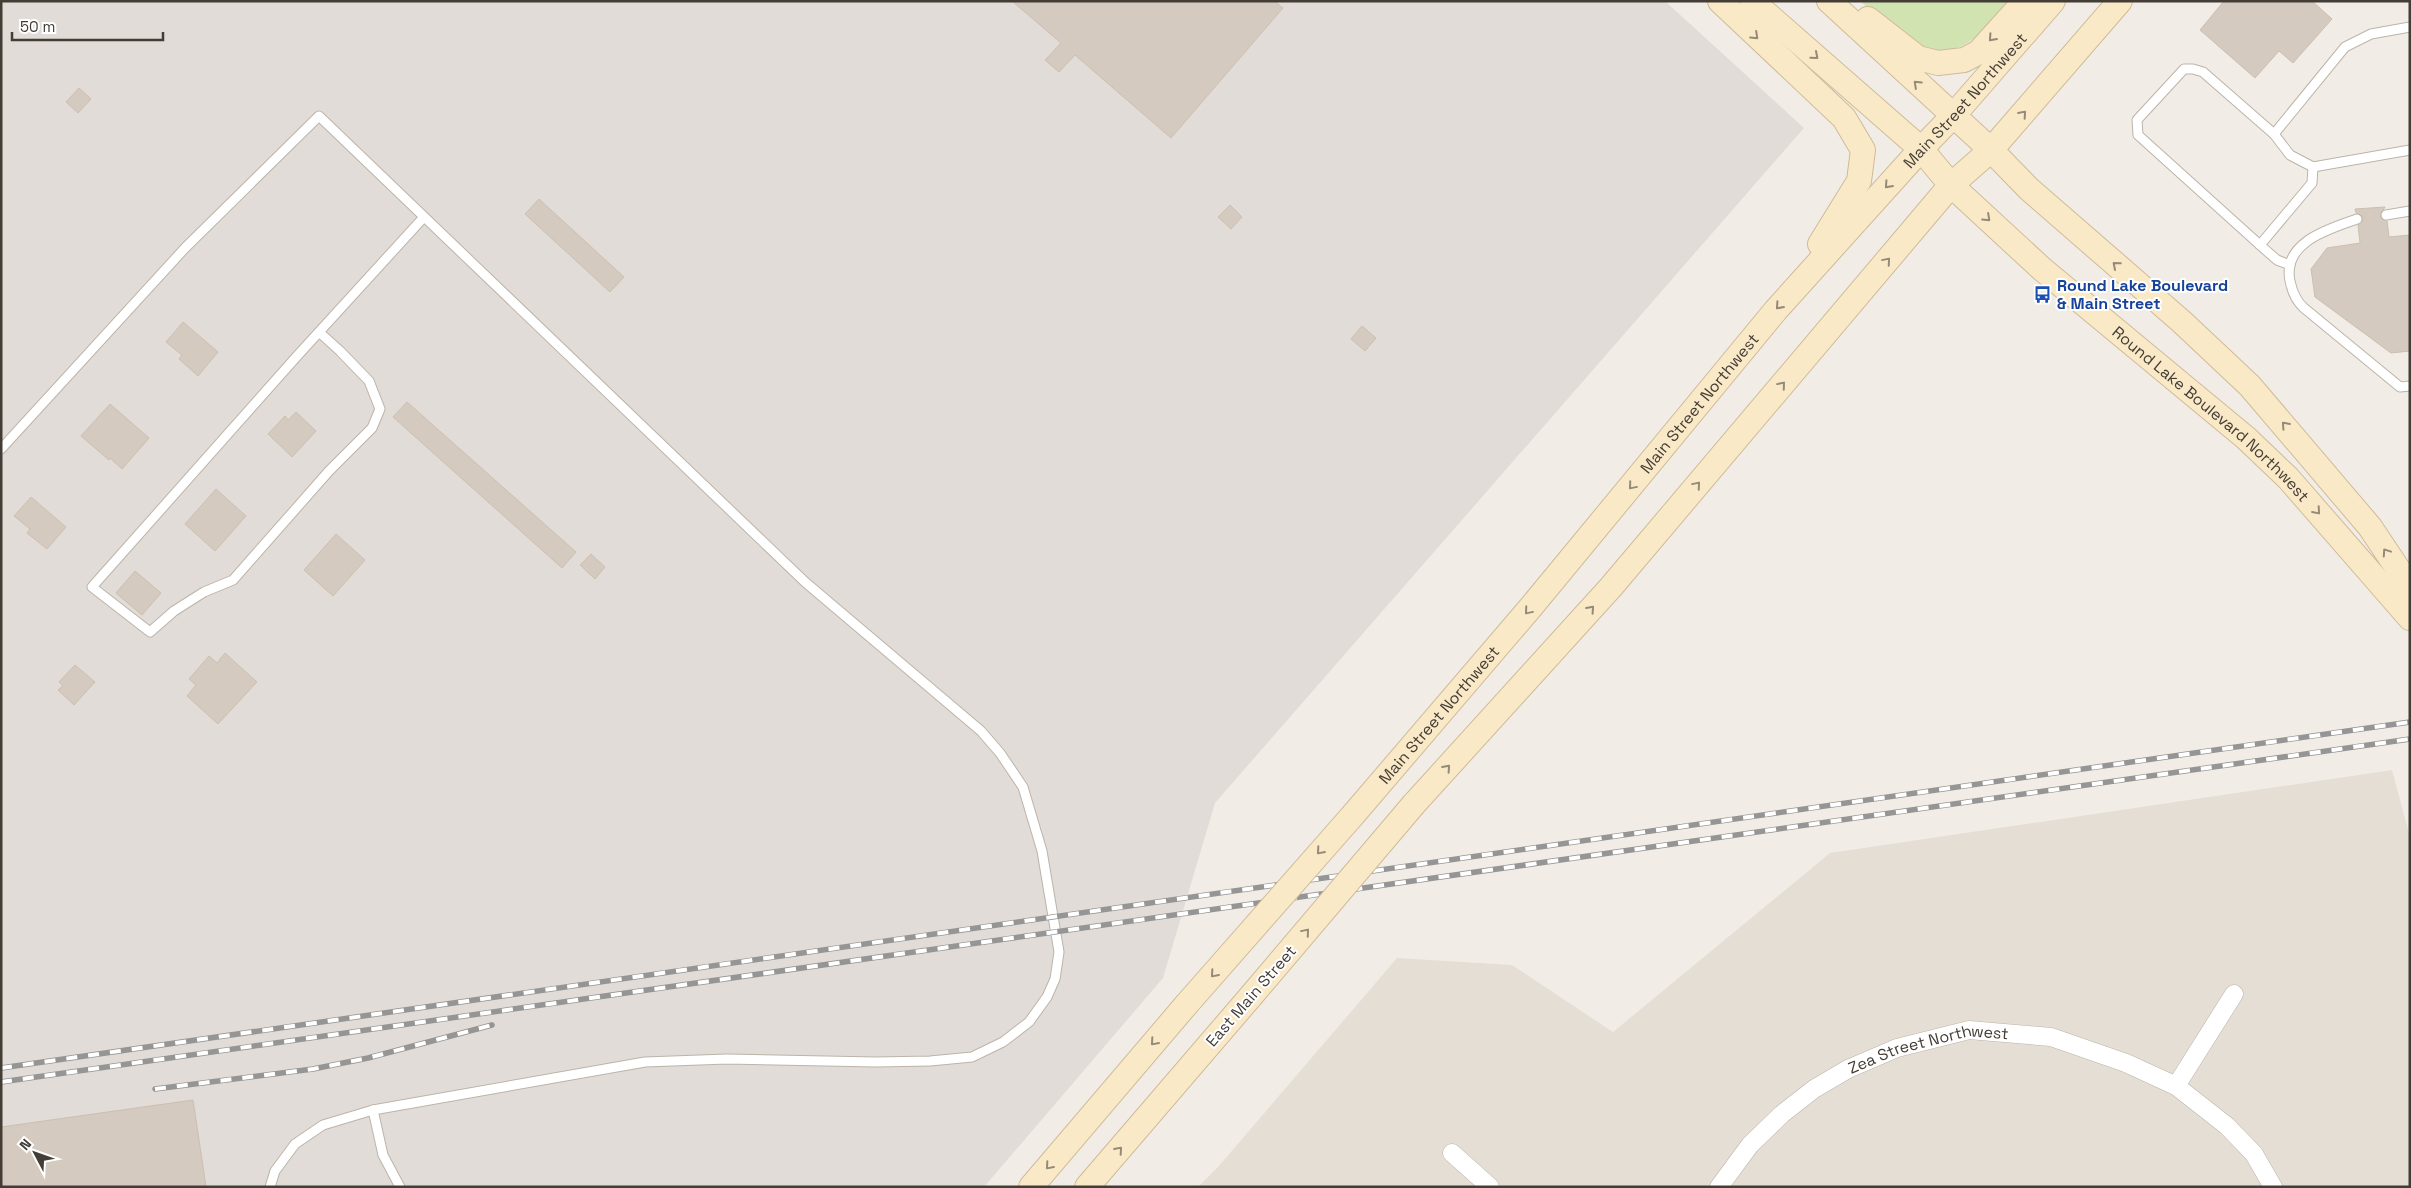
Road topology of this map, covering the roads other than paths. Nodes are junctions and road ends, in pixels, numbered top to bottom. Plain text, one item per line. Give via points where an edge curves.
1 (1720, 1) edge
2 (1752, 1) edge
3 (1829, 1) edge
4 (1847, 1) edge
5 (2024, 1) edge
6 (2053, 1) edge
7 (2120, 1) edge
8 (2410, 27) edge
9 (1952, 117) junction
10 (2274, 134) junction
11 (1921, 149) junction
12 (1990, 150) junction
13 (2410, 150) edge
14 (2313, 167) junction
15 (1951, 184) junction
16 (2410, 211) edge
17 (2386, 215) dead end
18 (424, 217) junction
19 (2357, 219) dead end
20 (2260, 245) junction
21 (2290, 265) junction
22 (1813, 269) junction
23 (319, 332) junction
24 (2410, 386) edge
25 (1, 449) edge
26 (2410, 594) edge
27 (2410, 618) edge
28 (2234, 994) dead end
29 (2176, 1086) junction
30 (373, 1110) junction
31 (1452, 1153) dead end
32 (270, 1187) edge
33 (400, 1187) edge
34 (1031, 1187) edge
35 (1087, 1187) edge
36 (1490, 1187) edge
37 (1720, 1187) edge
38 (2273, 1187) edge

1 -> 22 main road via 1844,118 1863,150 1859,181 1820,244
2 -> 11 main road, Round Lake Boulevard Northwest
9 -> 3 main road, Round Lake Boulevard Northwest
5 -> 4 main road via 1979,52 1964,60 1938,63 1918,58
6 - 9 main road, Main Street Northwest
12 -> 7 main road
8 - 10 lane via 2370,34 2345,47
9 - 11 main road, Main Street Northwest
9 - 12 main road, Round Lake Boulevard Northwest
10 - 14 lane via 2290,155
10 - 20 lane via 2203,72 2193,69 2184,69 2137,120 2138,135
11 - 15 main road, Round Lake Boulevard Northwest
11 -> 22 main road, Main Street Northwest
12 - 15 main road
26 -> 12 main road, Round Lake Boulevard Northwest via 2398,569 2370,528 2250,386 2182,322 2029,189
13 - 14 lane
14 - 20 lane via 2312,183
15 -> 27 main road, Round Lake Boulevard Northwest via 2042,269 2288,478
35 -> 15 main road, East Main Street, bridge via 1414,804 1611,587
16 - 17 lane
18 - 23 lane
18 - 25 lane via 319,116 185,248
18 - 30 lane via 806,582 980,731 1000,753 1023,787 1042,851 1059,952 1049,991 1029,1022 1003,1042 972,1056 876,1062 727,1059 645,1062
19 - 21 lane via 2311,238 2297,250
20 - 21 lane via 2277,260
21 - 24 lane via 2291,287 2299,304 2400,387
22 -> 34 main road, Main Street Northwest, bridge via 1543,592
23 - 23 lane via 92,587 150,632 196,597 233,580 329,471 372,428 380,409 369,381
28 - 29 street
29 - 37 street, Zea Street Northwest via 2126,1063 2051,1037 1969,1030 1897,1048 1848,1069 1814,1089 1750,1145
29 - 38 street, Zea Street Northwest via 2227,1126 2254,1154
30 - 32 lane via 323,1125 295,1144 275,1171
30 - 33 lane via 383,1155
31 - 36 street

